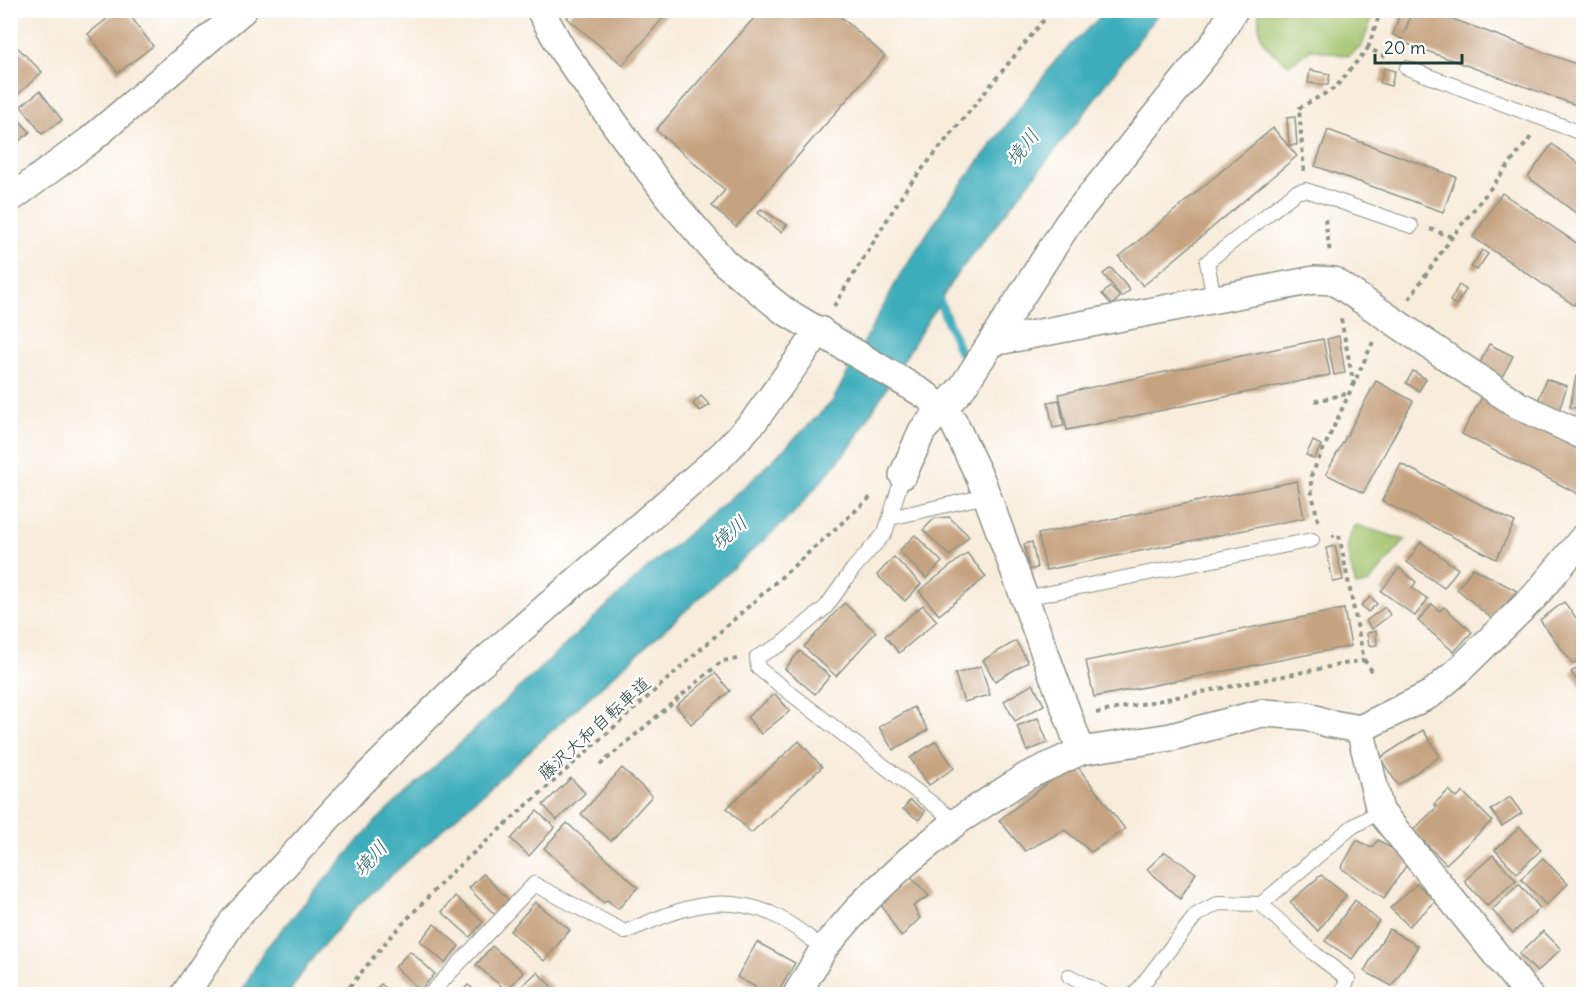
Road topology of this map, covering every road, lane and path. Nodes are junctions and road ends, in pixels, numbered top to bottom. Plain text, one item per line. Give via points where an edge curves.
1 (243, 10) edge
2 (540, 10) edge
3 (1052, 10) edge
4 (1234, 10) edge
5 (1381, 10) edge
6 (1368, 48) junction
7 (1407, 68) joint
8 (1545, 120) junction
9 (1584, 134) edge
10 (1306, 190) junction
11 (10, 199) edge
12 (1412, 226) dead end
13 (1214, 299) junction
14 (1388, 316) junction
15 (822, 333) junction
16 (993, 342) junction
17 (1351, 393) junction
18 (1315, 401) dead end
19 (935, 403) junction
20 (1584, 436) edge
21 (903, 475) joint
22 (875, 494) dead end
23 (986, 496) junction
24 (890, 519) junction
25 (1318, 535) junction
26 (1584, 537) edge
27 (1025, 598) junction
28 (757, 657) junction
29 (1364, 660) junction
30 (1372, 671) dead end
31 (1090, 714) dead end
32 (1360, 729) junction
33 (1081, 751) junction
34 (600, 765) dead end
35 (1380, 811) junction
36 (956, 822) junction
37 (1261, 904) junction
38 (824, 948) junction
39 (1070, 976) dead end
40 (185, 994) edge
41 (344, 994) edge
42 (430, 994) edge
43 (797, 994) edge
44 (1103, 994) edge
45 (1135, 994) edge
46 (1341, 994) edge
47 (1528, 994) edge

1 - 11 street via 89,141
2 - 15 street via 563,51 625,138 725,263 783,310
3 - 15 path via 906,189
4 - 16 street via 1215,42 1067,225
5 - 6 path
6 - 7 path
6 - 10 path via 1335,87 1299,108
7 - 8 lane
8 - 9 lane
8 - 14 path via 1452,237 1410,298 1396,304
10 - 12 lane
10 - 13 lane via 1296,192 1207,262
13 - 14 street via 1314,280 1334,281
13 - 16 street
14 - 17 path via 1364,358
14 - 20 street via 1518,405
15 - 19 street
15 - 40 street via 754,421 723,454 474,670 359,784 234,920
16 - 19 street via 962,388
17 - 18 path
17 - 25 path via 1311,476
19 - 21 street
19 - 23 street via 953,421
21 - 24 lane
22 - 41 path, 藤沢大和自転車道 via 451,873 389,938
23 - 24 lane
23 - 27 street
24 - 28 lane via 885,533 826,607 780,645
25 - 27 lane
25 - 29 path via 1339,535
26 - 32 street via 1535,596 1457,672 1431,694
27 - 33 street
28 - 34 path via 722,661
28 - 36 lane via 758,668
29 - 30 path
29 - 31 path
32 - 33 street via 1307,716 1262,713 1171,736
32 - 35 street
33 - 36 street via 1027,776
35 - 37 lane via 1352,827
35 - 47 street
36 - 38 street via 863,903
37 - 45 lane via 1218,903 1196,915
37 - 46 lane via 1348,979
38 - 42 lane via 771,914 728,901 678,910 625,932 534,885
38 - 43 street
39 - 44 lane

